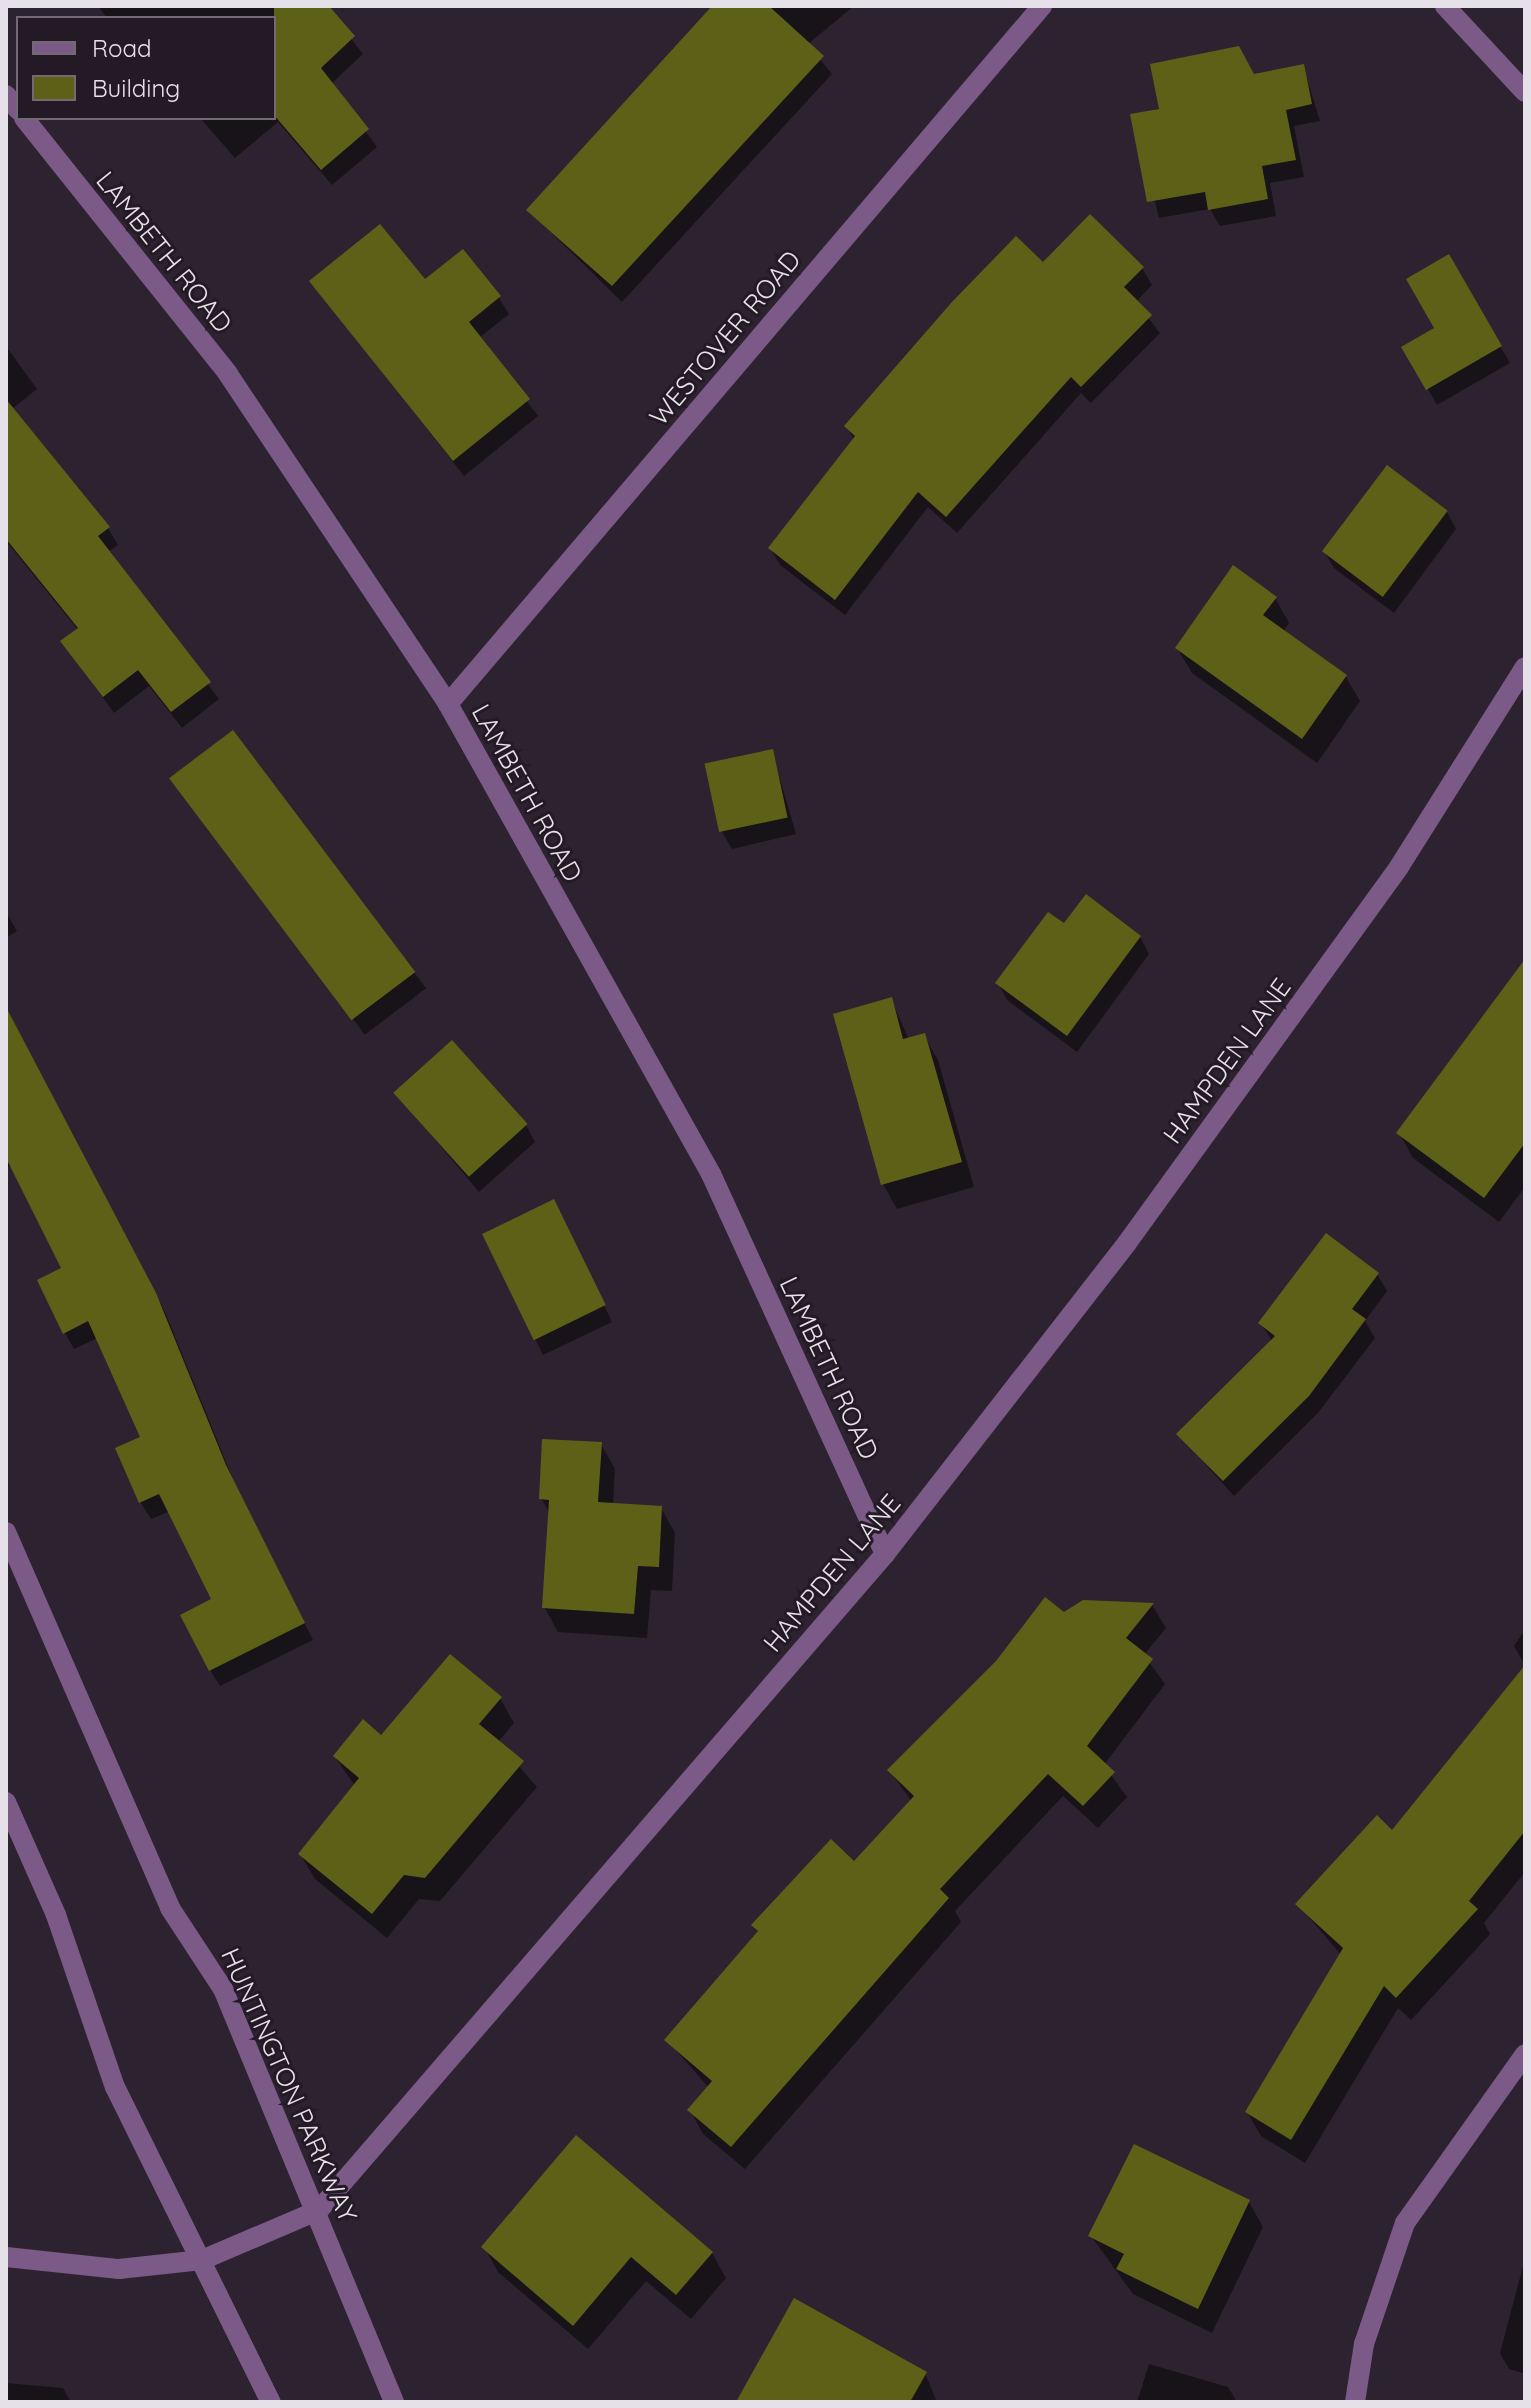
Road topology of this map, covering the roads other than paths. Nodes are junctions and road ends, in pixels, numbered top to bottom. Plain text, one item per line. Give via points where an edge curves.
1 (1042, 6) edge
2 (1445, 6) edge
3 (1525, 92) edge
4 (26, 120) edge
5 (1525, 667) edge
6 (448, 704) junction
7 (6, 1532) edge
8 (885, 1554) junction
9 (6, 1802) edge
10 (1525, 2054) edge
11 (319, 2210) junction
12 (6, 2257) edge
13 (202, 2260) junction
14 (271, 2402) edge
15 (394, 2402) edge
16 (1355, 2402) edge

1 - 6 street, WESTOVER ROAD
2 - 3 street
4 - 6 street, LAMBETH ROAD via 228,374
5 - 8 street, HAMPDEN LANE via 1399,867 1127,1243
6 - 8 street, LAMBETH ROAD via 711,1174
7 - 11 street, HUNTINGTON PARKWAY via 153,1871 223,1989
8 - 11 street, HAMPDEN LANE
9 - 13 street via 56,1915 115,2087
10 - 16 street via 1405,2223 1364,2344
11 - 13 street, HAMPDEN LANE
11 - 15 street, HUNTINGTON PARKWAY
12 - 13 street, HAMPDEN LANE via 119,2269
13 - 14 street

